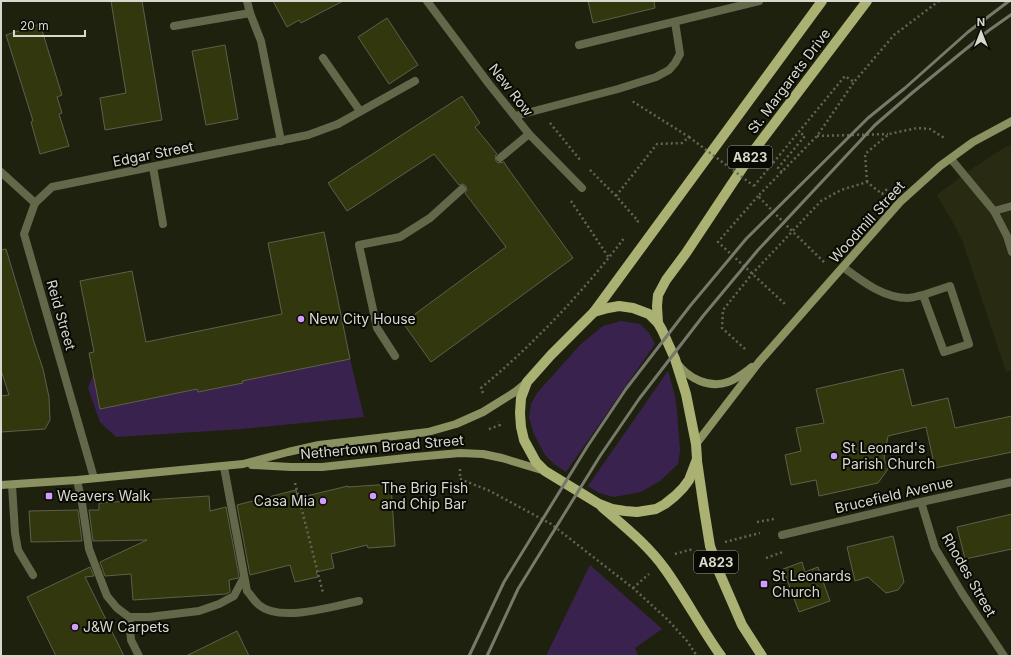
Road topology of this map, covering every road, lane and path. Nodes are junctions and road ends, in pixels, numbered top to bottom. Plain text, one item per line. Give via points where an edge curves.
1 (247, 1) edge
2 (427, 1) edge
3 (758, 1) edge
4 (822, 1) edge
5 (867, 1) edge
6 (939, 1) edge
7 (250, 13) junction
8 (675, 22) junction
9 (174, 26) dead end
10 (579, 45) dead end
11 (324, 58) dead end
12 (415, 81) dead end
13 (854, 82) junction
14 (618, 89) junction
15 (360, 111) junction
16 (515, 116) junction
17 (1012, 122) edge
18 (799, 132) junction
19 (529, 134) junction
20 (889, 134) junction
21 (689, 136) junction
22 (817, 136) junction
23 (946, 139) dead end
24 (281, 141) junction
25 (500, 158) dead end
26 (950, 159) junction
27 (153, 167) junction
28 (1, 172) edge
29 (782, 172) junction
30 (867, 182) junction
31 (582, 188) dead end
32 (462, 189) dead end
33 (882, 194) dead end
34 (616, 196) dead end
35 (758, 196) junction
36 (35, 203) junction
37 (1012, 206) edge
38 (994, 211) junction
39 (638, 221) dead end
40 (163, 224) dead end
41 (633, 227) dead end
42 (792, 231) junction
43 (628, 233) dead end
44 (1012, 252) edge
45 (824, 262) dead end
46 (843, 267) junction
47 (752, 274) junction
48 (923, 295) junction
49 (786, 305) dead end
50 (594, 312) junction
51 (658, 323) junction
52 (745, 349) dead end
53 (395, 356) dead end
54 (674, 359) junction
55 (759, 362) junction
56 (527, 382) junction
57 (491, 407) junction
58 (487, 429) dead end
59 (696, 444) junction
60 (460, 453) junction
61 (697, 459) junction
62 (243, 464) junction
63 (224, 467) junction
64 (545, 471) junction
65 (94, 478) junction
66 (77, 480) junction
67 (1012, 482) edge
68 (295, 483) dead end
69 (12, 485) junction
70 (1, 486) edge
71 (921, 502) junction
72 (599, 504) junction
73 (782, 535) dead end
74 (33, 575) dead end
75 (244, 577) junction
76 (359, 601) dead end
77 (326, 608) junction
78 (129, 617) junction
79 (139, 656) edge
80 (697, 656) edge
81 (721, 656) edge
82 (762, 656) edge
83 (1004, 656) edge

1 - 7 street
2 - 16 street, New Row
3 - 8 street
4 - 50 main road, St. Margarets Drive / A823
5 - 51 main road, St. Margarets Drive / A823 via 755,149 666,280 658,295
6 - 13 path via 894,35
7 - 9 street
7 - 24 street via 261,41
8 - 10 street
8 - 14 street via 680,54 670,70
11 - 15 street
12 - 15 street, Edgar Street
13 - 18 path via 845,76
13 - 22 path
14 - 16 street
14 - 21 path via 629,99
15 - 24 street, Edgar Street via 338,124
16 - 19 street, New Row
17 - 26 main road, Woodmill Street via 973,142
18 - 21 path, bridge via 754,186
18 - 29 path via 805,136 778,168
19 - 25 street
19 - 31 street, New Row
20 - 22 path
20 - 23 path via 917,128 930,129
20 - 30 path via 865,154
21 - 34 path via 682,143 657,144
22 - 29 path
24 - 27 street, Edgar Street
26 - 38 street
26 - 46 main road, Woodmill Street via 900,202
27 - 36 street, Edgar Street via 52,187
27 - 40 street
28 - 36 street
29 - 35 path
30 - 33 path
30 - 42 path via 842,190 821,201
32 - 53 street via 430,218 400,237 359,245 377,328
35 - 42 path
35 - 47 path via 718,242
36 - 65 street, Reid Street via 24,234
37 - 38 street
38 - 44 street
39 - 41 path
42 - 45 path
42 - 47 path
43 - 57 path via 589,282 553,320 502,371 480,388
46 - 48 street via 865,283 891,296 909,298
46 - 55 main road, Woodmill Street
47 - 49 path
47 - 52 path via 723,310 722,328
48 - 48 street via 944,352 969,344 950,286
50 - 51 main road, A823 via 619,306 633,308 649,314
50 - 56 main road, A823
51 - 54 main road, A823
54 - 55 main road, Woodmill Street via 697,380 716,384 738,378
54 - 59 main road, A823 via 686,394
55 - 59 main road, Woodmill Street
56 - 57 main road, Nethertown Broad Street
56 - 64 main road, A823 via 520,413 521,427 524,440 536,462
57 - 58 path via 500,425
57 - 62 main road, Nethertown Broad Street via 456,424 428,432 319,445
59 - 61 main road, A823
60 - 62 main road, Nethertown Broad Street via 322,467
60 - 64 main road, Nethertown Broad Street via 502,458
60 - 80 path via 460,479 490,491 551,524 633,588 668,620
61 - 72 main road, A823 via 683,488 656,509 625,511
61 - 82 main road, A823 via 710,546 742,625
62 - 63 main road, Nethertown Broad Street
63 - 65 main road, Nethertown Broad Street
63 - 75 street
64 - 72 main road, A823
65 - 66 main road, Nethertown Broad Street
66 - 69 main road, Nethertown Broad Street
66 - 78 street via 89,549 94,563 107,596
67 - 71 street, Brucefield Avenue
68 - 77 path
69 - 70 main road, Nethertown Broad Street
69 - 74 street via 18,550
71 - 73 street, Brucefield Avenue
71 - 83 street, Rhodes Street via 935,548
72 - 81 main road, A823 via 634,535 661,564
75 - 77 street via 247,591 259,605 274,612 300,613
75 - 78 street via 234,596 200,611
76 - 77 street
78 - 79 street via 131,640

